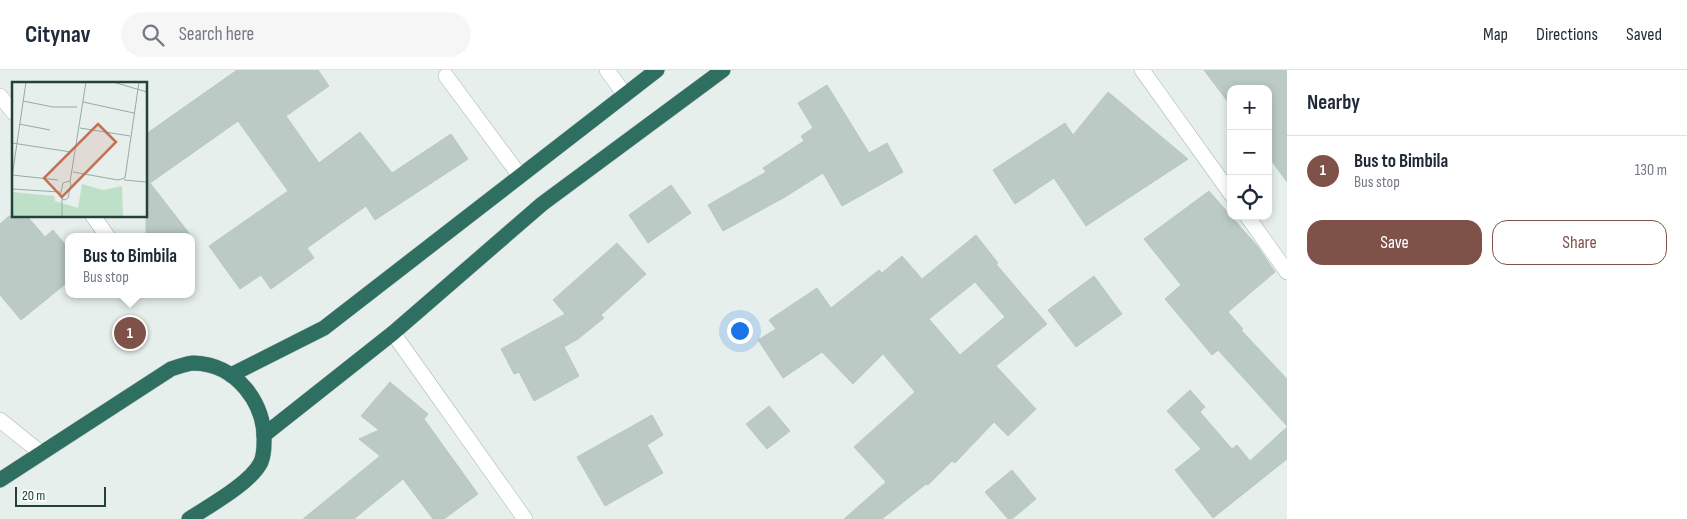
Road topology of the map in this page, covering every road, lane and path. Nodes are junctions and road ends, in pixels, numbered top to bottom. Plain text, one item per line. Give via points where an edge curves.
1 (607, 70) edge
2 (657, 70) edge
3 (723, 70) edge
4 (1142, 70) edge
5 (446, 76) dead end
6 (625, 95) junction
7 (0, 96) edge
8 (12, 111) edge
9 (520, 176) junction
10 (1227, 188) edge
11 (94, 218) edge
12 (1250, 220) edge
13 (105, 233) edge
14 (1287, 272) edge
15 (393, 333) junction
16 (231, 375) junction
17 (0, 420) edge
18 (264, 435) junction
19 (41, 453) junction
20 (0, 480) edge
21 (189, 519) edge
22 (525, 519) edge

1 - 6 street
2 - 6 highway
3 - 15 highway via 542,204
4 - 10 street
5 - 9 street
6 - 9 highway
7 - 8 street
9 - 16 highway via 324,328
11 - 13 street
12 - 14 street
15 - 18 highway
15 - 22 street
16 - 18 highway via 242,384 258,408
16 - 19 highway via 206,364 192,363 172,369
17 - 19 street
18 - 21 highway via 261,462 248,479
19 - 20 highway

